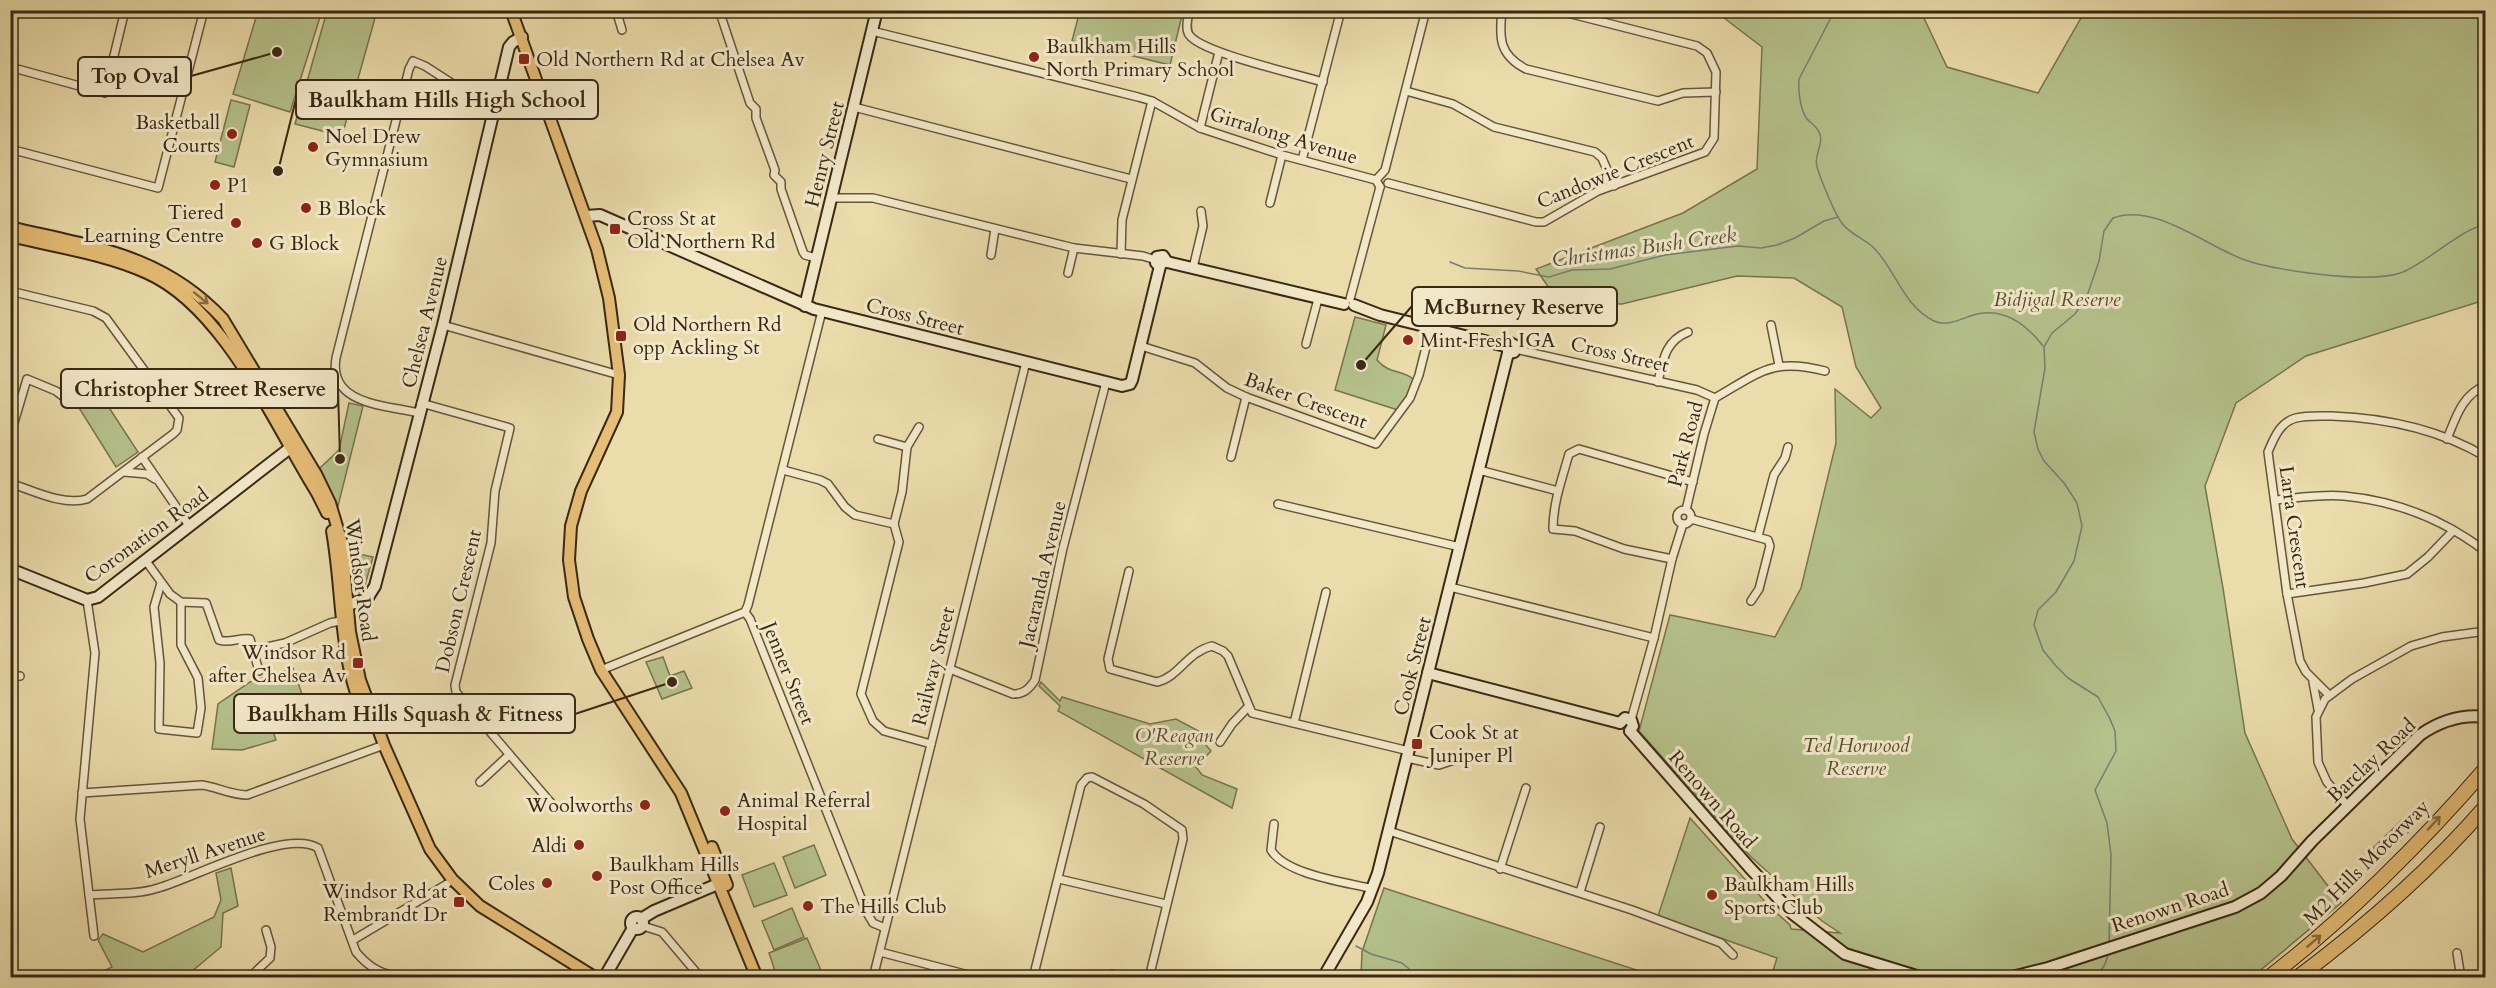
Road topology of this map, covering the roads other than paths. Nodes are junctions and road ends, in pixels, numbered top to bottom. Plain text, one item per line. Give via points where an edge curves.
1 (204, 10) edge
2 (512, 10) edge
3 (616, 10) edge
4 (719, 10) edge
5 (878, 10) edge
6 (1190, 10) edge
7 (1341, 10) edge
8 (1426, 10) edge
9 (1502, 10) edge
10 (1556, 10) edge
11 (122, 11) edge
12 (622, 30) dead end
13 (872, 31) junction
14 (522, 37) junction
15 (1220, 51) junction
16 (10, 67) edge
17 (1323, 82) junction
18 (499, 90) junction
19 (1406, 91) junction
20 (1716, 92) junction
21 (1152, 101) junction
22 (854, 107) junction
23 (1200, 128) junction
24 (10, 149) edge
25 (1282, 155) junction
26 (1302, 160) junction
27 (1379, 177) junction
28 (1131, 179) junction
29 (1388, 183) junction
30 (1614, 186) junction
31 (1380, 187) junction
32 (832, 198) junction
33 (1270, 203) dead end
34 (1201, 211) dead end
35 (586, 216) junction
36 (10, 227) edge
37 (995, 229) junction
38 (10, 236) edge
39 (1074, 248) junction
40 (1121, 254) junction
41 (991, 255) dead end
42 (816, 258) junction
43 (1161, 263) junction
44 (1193, 268) junction
45 (1068, 273) dead end
46 (10, 291) edge
47 (1318, 299) junction
48 (1349, 303) junction
49 (805, 306) junction
50 (822, 311) junction
51 (443, 325) junction
52 (1771, 325) dead end
53 (1431, 327) junction
54 (1688, 332) dead end
55 (1306, 344) dead end
56 (1141, 346) junction
57 (1509, 349) junction
58 (1026, 362) junction
59 (1779, 365) junction
60 (1825, 371) dead end
61 (620, 375) junction
62 (1106, 382) junction
63 (1658, 382) junction
64 (2486, 385) edge
65 (1246, 397) junction
66 (64, 398) dead end
67 (1715, 398) junction
68 (420, 408) junction
69 (919, 427) dead end
70 (10, 436) edge
71 (878, 439) dead end
72 (2447, 439) junction
73 (294, 445) junction
74 (907, 447) junction
75 (1788, 447) dead end
76 (142, 457) junction
77 (1231, 457) dead end
78 (2486, 457) edge
79 (783, 470) junction
80 (1479, 470) junction
81 (124, 472) junction
82 (157, 480) junction
83 (1693, 482) junction
84 (10, 483) edge
85 (1558, 491) junction
86 (2275, 500) junction
87 (1278, 504) dead end
88 (1686, 510) junction
89 (1691, 519) junction
90 (894, 524) junction
91 (1683, 524) junction
92 (190, 527) junction
93 (2453, 531) junction
94 (1758, 536) junction
95 (1460, 547) junction
96 (2486, 552) edge
97 (1672, 559) junction
98 (146, 561) junction
99 (10, 569) edge
100 (1129, 571) dead end
101 (161, 583) junction
102 (1450, 587) junction
103 (1326, 592) dead end
104 (2287, 594) junction
105 (87, 600) junction
106 (1751, 601) dead end
107 (181, 602) junction
108 (344, 606) junction
109 (745, 612) junction
110 (340, 621) junction
111 (2486, 631) edge
112 (1654, 638) junction
113 (253, 650) junction
114 (950, 669) junction
115 (601, 670) junction
116 (259, 671) dead end
117 (1428, 673) junction
118 (20, 676) dead end
119 (10, 677) edge
120 (2311, 677) junction
121 (2329, 694) junction
122 (1248, 707) junction
123 (2318, 711) junction
124 (2486, 717) edge
125 (1294, 723) junction
126 (1627, 725) junction
127 (1220, 742) dead end
128 (931, 744) junction
129 (381, 747) junction
130 (508, 755) junction
131 (1408, 755) junction
132 (1454, 760) dead end
133 (2486, 768) edge
134 (480, 782) dead end
135 (1526, 788) dead end
136 (81, 793) junction
137 (552, 804) dead end
138 (2347, 806) junction
139 (2486, 806) edge
140 (1274, 824) dead end
141 (1600, 827) dead end
142 (1389, 831) junction
143 (2296, 859) joint
144 (1500, 869) junction
145 (1059, 879) junction
146 (722, 882) junction
147 (447, 884) junction
148 (1373, 889) junction
149 (1580, 892) junction
150 (89, 895) junction
151 (683, 898) junction
152 (671, 904) junction
153 (1166, 904) junction
154 (639, 922) junction
155 (885, 928) junction
156 (266, 930) dead end
157 (659, 930) junction
158 (94, 936) dead end
159 (353, 940) junction
160 (879, 952) junction
161 (2457, 954) dead end
162 (1733, 955) dead end
163 (1112, 974) dead end
164 (395, 976) edge
165 (249, 978) edge
166 (583, 978) edge
167 (596, 978) edge
168 (604, 978) edge
169 (701, 978) edge
170 (757, 978) edge
171 (764, 978) edge
172 (873, 978) edge
173 (980, 978) edge
174 (1033, 978) edge
175 (1126, 978) edge
176 (1149, 978) edge
177 (1323, 978) edge
178 (1923, 978) edge
179 (2008, 978) edge
180 (2268, 978) edge
181 (2297, 978) edge
182 (2461, 978) edge

1 - 24 street via 158,188
2 - 14 main road
3 - 12 street
4 - 42 street via 803,252
5 - 13 street, Henry Street
6 - 15 street via 1190,37
7 - 17 street
8 - 19 street
9 - 20 street via 1502,47 1514,63 1526,69 1658,101 1683,93
10 - 20 street, Candowie Crescent via 1697,46 1712,60
11 - 16 street via 105,93
13 - 21 street, Girralong Avenue
13 - 22 street, Henry Street
14 - 18 street, Chelsea Avenue via 509,47
14 - 35 main road
15 - 17 street
15 - 23 street
17 - 26 street
18 - 51 street, Chelsea Avenue
18 - 68 street via 453,84 414,61 409,69 336,358 337,382 350,396
19 - 27 street
19 - 30 street via 1453,104 1494,127 1595,152 1602,158
20 - 30 street, Candowie Crescent via 1714,138 1706,152
21 - 23 street, Girralong Avenue
21 - 28 street
22 - 28 street
22 - 32 street, Henry Street
23 - 25 street, Girralong Avenue
25 - 26 street, Girralong Avenue
25 - 33 street
26 - 27 street, Girralong Avenue
27 - 29 street via 1386,177
27 - 31 street
28 - 40 street via 1122,220
29 - 30 street, Candowie Crescent via 1536,222
29 - 31 street
31 - 48 street
32 - 37 street via 873,198
32 - 42 street, Henry Street
34 - 44 street via 1203,226
35 - 49 street, Cross Street via 603,216
35 - 61 main road via 604,273
36 -> 73 main road, Windsor Road via 136,260 184,284 223,319
37 - 39 street
37 - 41 street
38 - 73 main road, Windsor Road via 122,264 169,285 203,315 229,346
39 - 40 street
39 - 45 street
40 - 43 street
42 - 49 street, Henry Street
43 - 44 street, Cross Street
43 - 56 street, Cross Street
44 - 47 street, Cross Street
46 - 76 street via 93,311 111,323 179,418 177,430
47 - 48 street, Cross Street
47 - 55 street
48 - 53 street, Cross Street
49 - 50 street, Cross Street
50 - 58 street, Cross Street
50 - 79 street, Jenner Street
51 - 61 street
51 - 68 street, Chelsea Avenue
52 - 59 street
53 - 57 street, Cross Street
53 - 65 street, Baker Crescent via 1410,398 1376,444
54 - 63 street via 1677,336 1666,350
56 - 62 street, Cross Street via 1132,382 1124,386
56 - 65 street, Baker Crescent via 1195,363 1227,388
57 - 63 street, Cross Street
57 - 80 street, Cook Street
58 - 62 street, Cross Street
58 - 114 street, Railway Street
59 - 60 street, Park Road
59 - 67 street, Park Road
61 - 115 main road via 617,412 581,491 569,544 574,597
62 - 114 street, Jacaranda Avenue via 1063,548 1035,680 1028,690 1013,694
63 - 67 street, Cross Street
64 - 72 street via 2463,402
65 - 77 street
66 - 70 street via 27,379
67 - 83 street, Park Road
68 - 108 street, Chelsea Avenue via 375,586 367,599
68 - 130 street, Dobson Crescent via 510,428 495,491 491,543 455,685 458,695
69 - 74 street
71 - 74 street
72 - 78 street, Larra Crescent
72 - 86 street, Larra Crescent via 2390,421 2294,418 2277,431 2268,452
73 - 92 street, Coronation Road
73 - 108 main road, Windsor Road via 320,481 334,515 344,556
74 - 90 street
75 - 94 street via 1774,475
76 - 81 street
76 - 82 street
79 - 90 street via 828,484 855,515
79 - 109 street, Jenner Street
80 - 85 street
80 - 95 street, Cook Street
81 - 82 street via 147,474
81 - 84 street via 87,499 78,501 60,500
82 - 92 street
83 - 85 street via 1579,449 1569,454
83 - 88 street, Park Road
85 - 97 street via 1553,530 1575,531 1624,549
86 - 93 street via 2344,496 2394,504 2434,519
86 - 104 street, Larra Crescent
87 - 95 street
88 - 89 street
88 - 91 street via 1677,516
89 - 91 street
89 - 94 street
90 - 128 street via 899,542 861,694 873,721 884,731
91 - 97 street
92 - 98 street, Coronation Road
93 - 96 street
93 - 104 street via 2407,574
94 - 106 street via 1768,540 1770,546 1760,589
95 - 102 street, Cook Street
97 - 112 street
98 - 101 street
98 - 105 street, Coronation Road via 98,597
99 - 105 street, Coronation Road
100 - 122 street via 1108,666 1157,682 1171,676 1197,651 1212,646 1228,656
101 - 107 street
101 - 107 street via 154,607 160,663 159,729 197,733 201,708 198,678 181,645
102 - 112 street
102 - 117 street, Cook Street
103 - 125 street
104 - 120 street, Larra Crescent via 2301,661
105 - 136 street via 95,648
107 - 113 street via 206,603 219,640 250,639
108 - 110 main road, Windsor Road
108 - 129 main road, Windsor Road via 360,680
109 - 115 street
109 - 155 street, Jenner Street via 867,913 873,923
110 - 113 street via 285,643
110 - 129 main road, Windsor Road via 353,684
111 - 121 street via 2410,646
112 - 126 street
113 - 116 street
114 - 128 street, Railway Street
115 - 146 main road via 684,786
117 - 126 street
117 - 131 street, Cook Street
118 - 119 street
120 - 121 street, Larra Crescent
120 - 123 street
121 - 123 street
122 - 125 street via 1260,716
122 - 127 street
123 - 138 street via 2320,768
124 - 138 street, Barclay Road via 2460,717 2435,725
125 - 131 street
126 - 178 street, Renown Road via 1793,914 1845,954
128 - 155 street, Railway Street
129 - 136 street via 247,795 202,785
129 - 147 main road, Windsor Road via 419,843
129 - 167 main road, Windsor Road via 425,840 452,879 490,913
130 - 134 street
130 - 137 street, Dobson Crescent
131 - 132 street via 1439,765
131 - 142 street, Cook Street
180 -> 133 highway, M2 Hills Motorway via 2334,923
135 - 144 street
136 - 150 street via 80,819
138 - 143 street, Barclay Road
139 - 181 highway, M2 Hills Motorway via 2392,901
140 - 148 street via 1271,850 1278,860 1297,869
141 - 149 street
142 - 144 street
142 - 148 street, Cook Street
143 - 179 street, Renown Road via 2261,892 2235,907
144 - 149 street
145 - 153 street
145 - 153 street via 1085,775 1144,804 1182,830
145 - 174 street
146 - 151 street
146 - 170 main road
146 - 171 main road
147 - 159 street
147 - 166 main road, Windsor Road via 474,909
148 - 177 street, Cook Street
149 - 162 street via 1721,944
150 - 158 street
150 - 159 street, Meryll Avenue via 157,889 257,850 292,843 311,844 318,848
151 - 152 street
151 - 154 street via 655,906
152 - 154 street
152 - 157 street via 657,914
153 - 176 street
154 - 157 street
154 - 168 street
155 - 160 street, Railway Street
156 - 165 street via 270,958
157 - 169 street
159 - 164 street, Meryll Avenue via 356,952 368,964 383,974
160 - 172 street, Railway Street
160 - 173 street
161 - 182 street
163 - 175 street

